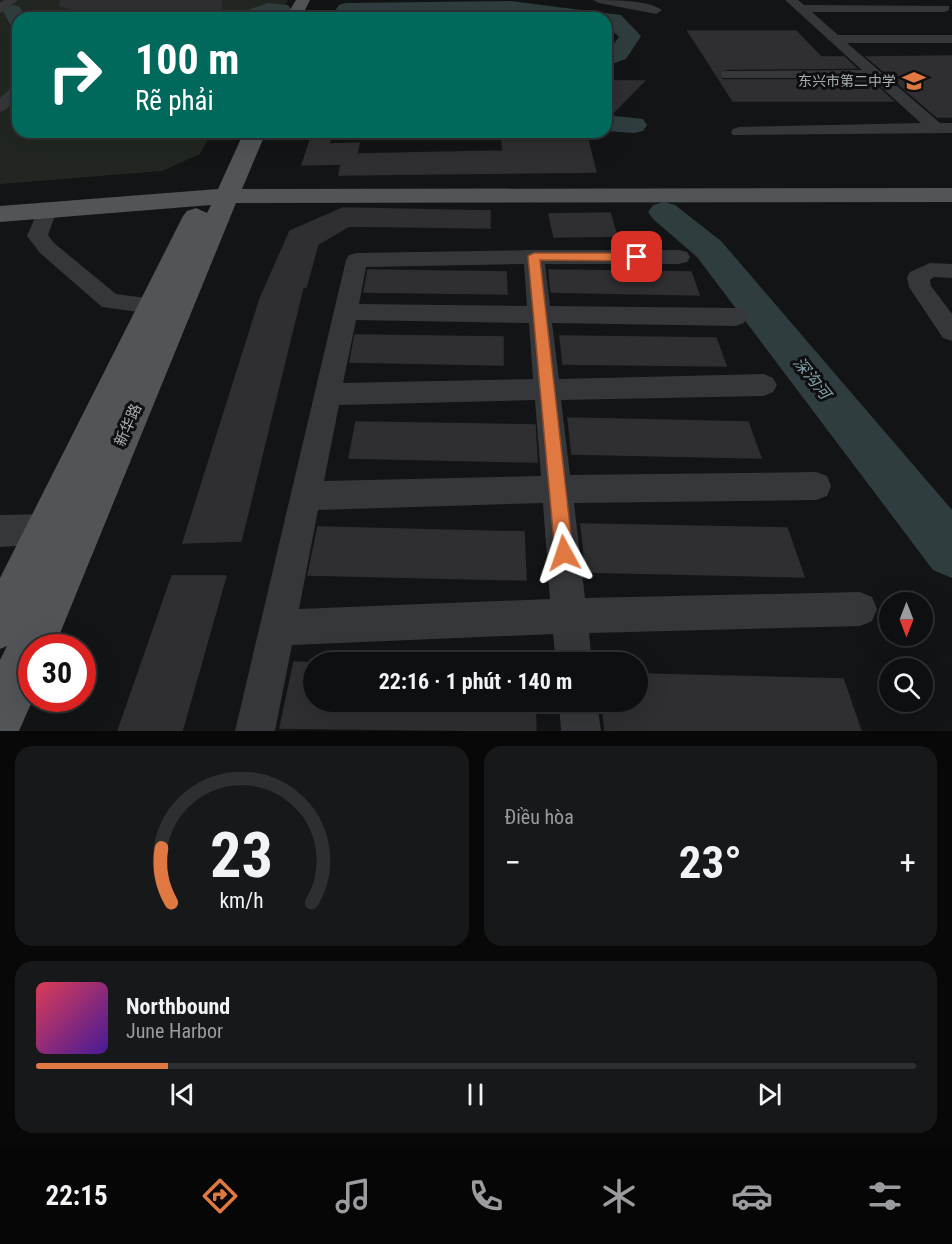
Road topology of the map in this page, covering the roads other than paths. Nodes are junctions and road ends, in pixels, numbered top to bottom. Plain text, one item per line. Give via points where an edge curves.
1 (12, 0) edge
2 (599, 0) edge
3 (932, 0) edge
4 (797, 5) edge
5 (0, 9) edge
6 (656, 10) dead end
7 (948, 10) edge
8 (836, 39) junction
9 (952, 39) edge
10 (875, 74) junction
11 (728, 75) dead end
12 (12, 95) edge
13 (0, 107) edge
14 (944, 128) edge
15 (739, 132) dead end
16 (235, 138) edge
17 (251, 138) edge
18 (952, 195) edge
19 (215, 196) junction
20 (47, 210) junction
21 (0, 214) edge
22 (534, 256) junction
23 (679, 257) dead end
24 (952, 271) edge
25 (153, 306) junction
26 (346, 312) junction
27 (540, 315) junction
28 (736, 318) dead end
29 (952, 332) edge
30 (764, 386) dead end
31 (548, 391) junction
32 (328, 394) junction
33 (816, 486) dead end
34 (558, 489) junction
35 (306, 496) junction
36 (46, 529) junction
37 (0, 531) edge
38 (860, 609) dead end
39 (570, 616) junction
40 (0, 626) edge
41 (277, 628) junction
42 (573, 652) edge
43 (579, 712) edge
44 (0, 717) edge
45 (255, 731) edge
46 (581, 731) edge

1 - 5 street
2 - 6 street
3 - 7 street
4 - 7 street
4 - 8 street
8 - 9 street
8 - 10 street
10 - 11 street
10 - 14 street
12 - 13 street
14 - 15 street
16 - 19 main road, 新华路
17 - 19 main road, 新华路
18 - 19 main road
19 - 20 main road
19 - 25 main road, 新华路
19 - 44 main road, 新华路 via 179,310
20 - 21 main road
20 - 25 street via 37,236 47,248 110,301
22 - 23 street
22 - 26 street via 357,260
22 - 27 street
24 - 29 street via 930,270 918,277 920,287
25 - 36 main road, 新华路
26 - 27 street
26 - 32 street
27 - 28 street
27 - 31 street
30 - 31 street
31 - 32 street
31 - 34 street
32 - 35 street
33 - 34 street
34 - 35 street
34 - 39 street
35 - 41 street
36 - 37 street
36 - 40 main road, 新华路
38 - 39 street
39 - 41 street
39 - 42 street
41 - 45 street
43 - 46 street

